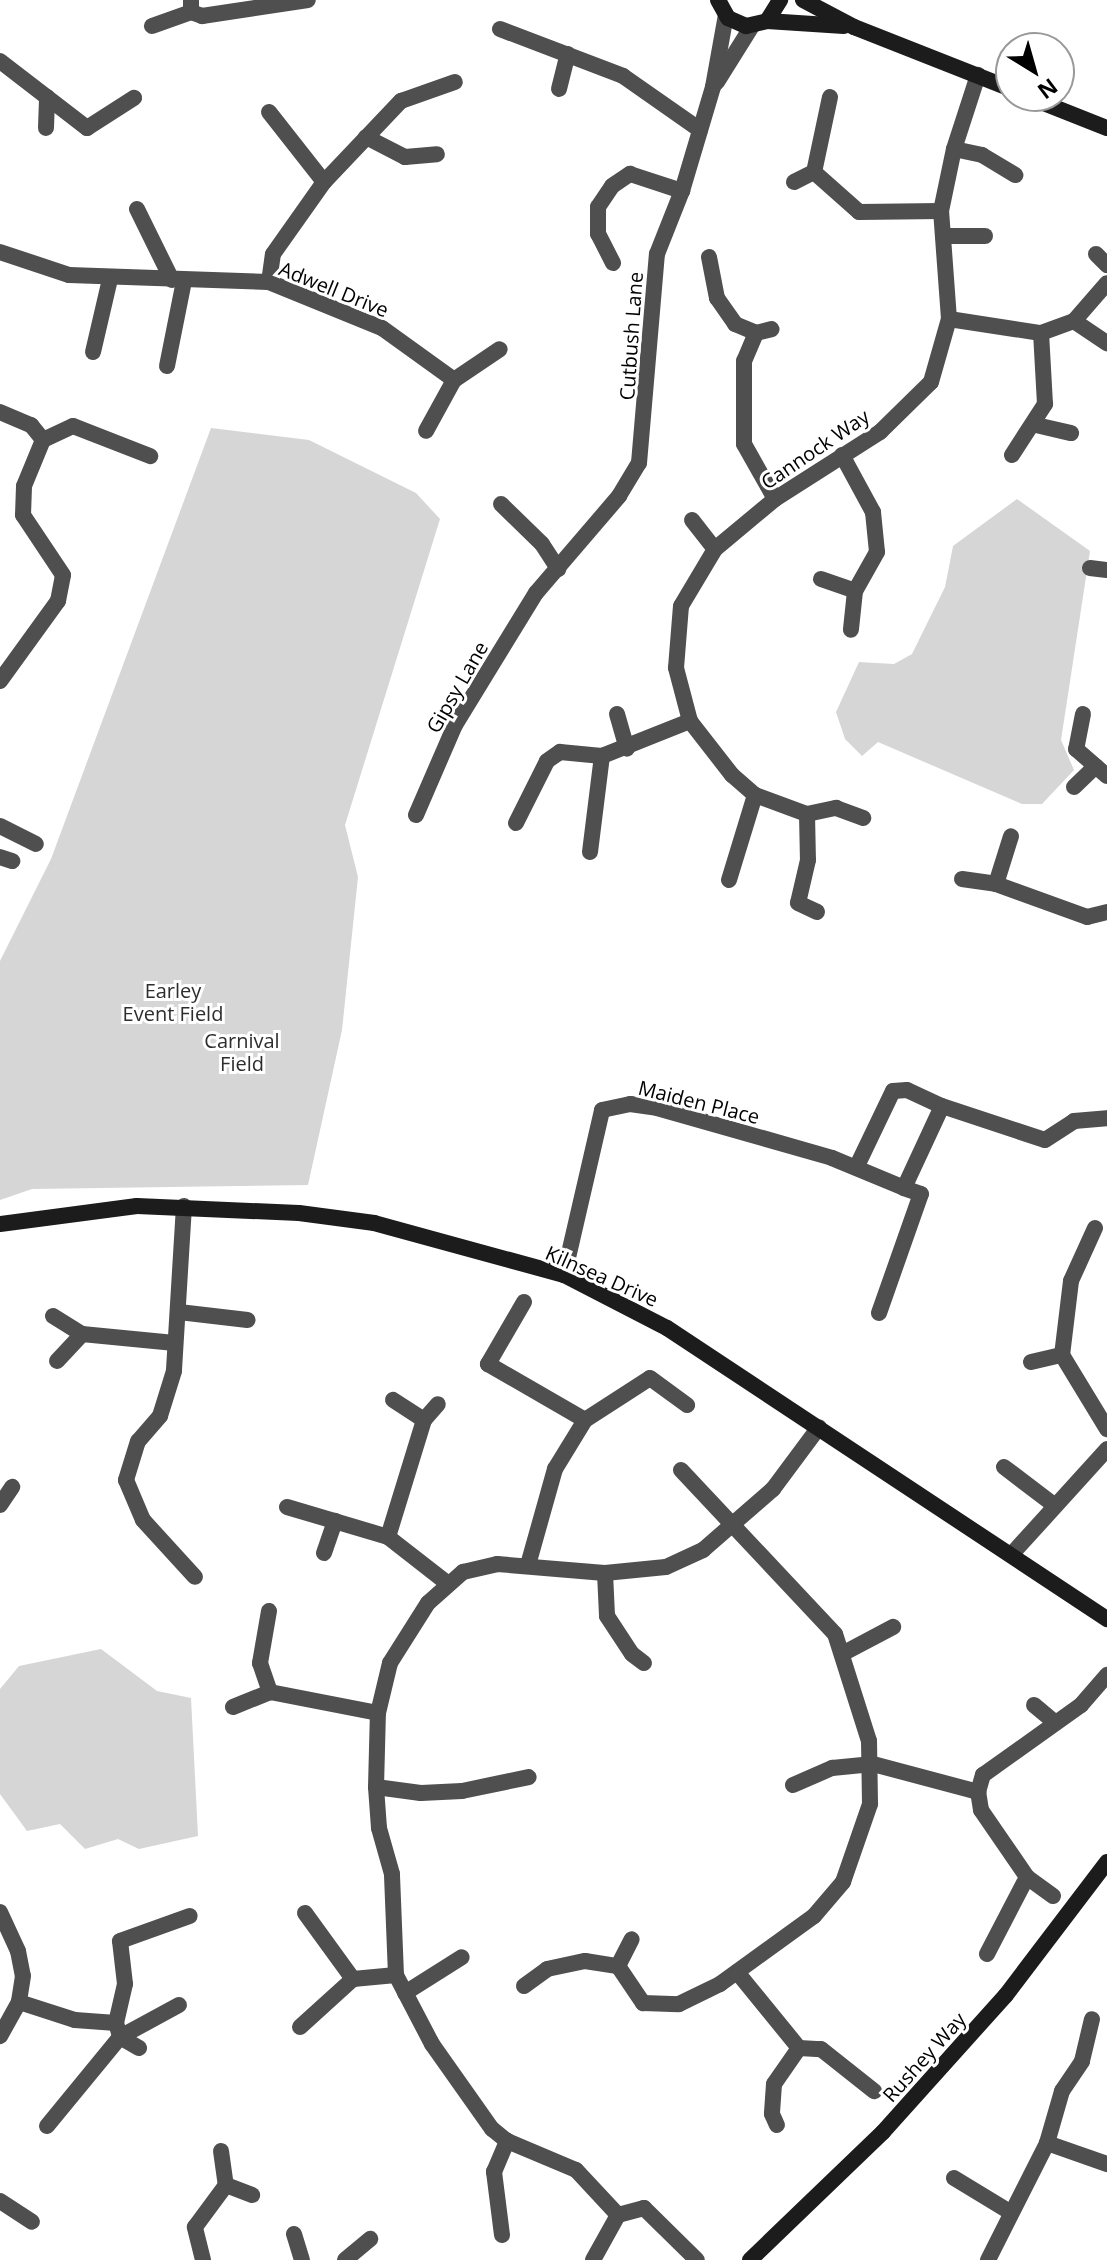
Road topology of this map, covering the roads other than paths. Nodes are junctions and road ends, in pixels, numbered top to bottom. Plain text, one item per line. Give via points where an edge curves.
1 (308, 0) edge
2 (780, 0) edge
3 (803, 0) edge
4 (191, 6) edge
5 (722, 8) edge
6 (759, 23) junction
7 (152, 26) dead end
8 (854, 27) junction
9 (500, 29) dead end
10 (568, 54) junction
11 (0, 61) edge
12 (978, 75) junction
13 (455, 82) dead end
14 (995, 82) edge
15 (713, 87) junction
16 (559, 89) dead end
17 (47, 97) junction
18 (830, 97) dead end
19 (134, 98) dead end
20 (269, 112) dead end
21 (1066, 112) edge
22 (46, 128) dead end
23 (1107, 128) edge
24 (700, 130) junction
25 (366, 137) junction
26 (954, 149) junction
27 (437, 154) dead end
28 (814, 172) junction
29 (1015, 175) dead end
30 (324, 182) junction
31 (794, 182) dead end
32 (682, 191) junction
33 (137, 209) dead end
34 (941, 211) junction
35 (943, 236) junction
36 (985, 236) dead end
37 (0, 252) edge
38 (709, 257) dead end
39 (613, 263) dead end
40 (110, 279) junction
41 (178, 281) junction
42 (269, 282) junction
43 (1107, 283) edge
44 (949, 319) junction
45 (1074, 321) junction
46 (1041, 333) junction
47 (1107, 343) edge
48 (500, 349) dead end
49 (93, 352) dead end
50 (167, 366) dead end
51 (454, 380) junction
52 (0, 412) edge
53 (1036, 425) junction
54 (426, 431) dead end
55 (1071, 433) dead end
56 (145, 436) dead end
57 (43, 440) junction
58 (842, 455) junction
59 (1012, 455) dead end
60 (775, 499) junction
61 (501, 504) dead end
62 (692, 520) dead end
63 (715, 549) junction
64 (1090, 568) dead end
65 (558, 569) junction
66 (1107, 570) edge
67 (821, 579) dead end
68 (544, 585) joint
69 (855, 591) junction
70 (851, 630) dead end
71 (0, 681) edge
72 (617, 714) dead end
73 (1083, 714) dead end
74 (690, 721) junction
75 (627, 749) junction
76 (602, 756) junction
77 (1102, 771) edge
78 (1074, 787) dead end
79 (755, 795) junction
80 (807, 814) junction
81 (416, 815) dead end
82 (863, 818) dead end
83 (516, 823) dead end
84 (0, 826) edge
85 (1011, 836) dead end
86 (36, 844) dead end
87 (590, 852) dead end
88 (962, 879) dead end
89 (729, 880) dead end
90 (996, 884) junction
91 (817, 912) dead end
92 (1107, 912) edge
93 (942, 1106) junction
94 (1107, 1118) edge
95 (857, 1166) junction
96 (904, 1188) junction
97 (184, 1206) junction
98 (0, 1224) edge
99 (1095, 1228) dead end
100 (564, 1275) junction
101 (524, 1302) dead end
102 (179, 1312) junction
103 (879, 1313) dead end
104 (53, 1316) dead end
105 (248, 1320) dead end
106 (82, 1334) junction
107 (175, 1343) junction
108 (1062, 1355) junction
109 (57, 1361) dead end
110 (1031, 1362) dead end
111 (393, 1400) dead end
112 (438, 1404) dead end
113 (687, 1405) dead end
114 (424, 1420) junction
115 (585, 1420) junction
116 (819, 1427) junction
117 (1107, 1429) edge
118 (1107, 1449) edge
119 (1004, 1467) dead end
120 (681, 1470) dead end
121 (12, 1487) dead end
122 (0, 1505) edge
123 (1054, 1505) junction
124 (287, 1507) dead end
125 (335, 1521) junction
126 (732, 1529) junction
127 (388, 1537) junction
128 (324, 1553) dead end
129 (1011, 1555) junction
130 (528, 1565) junction
131 (605, 1573) junction
132 (195, 1577) dead end
133 (447, 1583) junction
134 (269, 1611) dead end
135 (1107, 1619) edge
136 (893, 1627) dead end
137 (842, 1654) junction
138 (644, 1663) dead end
139 (1107, 1675) edge
140 (270, 1692) junction
141 (1034, 1705) dead end
142 (233, 1707) dead end
143 (378, 1713) junction
144 (1054, 1722) junction
145 (873, 1764) junction
146 (529, 1777) dead end
147 (793, 1785) dead end
148 (376, 1787) junction
149 (978, 1792) junction
150 (1107, 1862) edge
151 (1027, 1877) junction
152 (1053, 1896) dead end
153 (0, 1912) edge
154 (305, 1913) dead end
155 (190, 1916) dead end
156 (632, 1939) dead end
157 (987, 1954) dead end
158 (462, 1957) dead end
159 (618, 1966) junction
160 (737, 1972) junction
161 (396, 1975) junction
162 (353, 1979) junction
163 (524, 1986) dead end
164 (405, 1993) junction
165 (19, 2002) junction
166 (179, 2005) dead end
167 (1092, 2019) dead end
168 (300, 2027) dead end
169 (118, 2030) junction
170 (0, 2036) edge
171 (139, 2048) dead end
172 (799, 2048) junction
173 (874, 2091) dead end
174 (777, 2125) dead end
175 (47, 2126) dead end
176 (507, 2141) junction
177 (1047, 2143) junction
178 (221, 2151) dead end
179 (1107, 2164) edge
180 (954, 2178) dead end
181 (226, 2185) junction
182 (252, 2195) dead end
183 (0, 2201) edge
184 (1010, 2212) junction
185 (618, 2215) junction
186 (32, 2222) dead end
187 (294, 2234) dead end
188 (502, 2235) dead end
189 (370, 2239) dead end
190 (203, 2260) edge
191 (302, 2260) edge
192 (345, 2260) edge
193 (593, 2260) edge
194 (697, 2260) edge
195 (750, 2260) edge
196 (988, 2260) edge

1 - 4 street via 229,16
2 - 6 street
3 - 8 street
4 - 7 street
5 - 6 street
5 - 15 street, Cutbush Lane
6 - 8 street
6 - 15 street, Cutbush Lane
8 - 12 street
9 - 10 street
10 - 16 street
10 - 24 street via 623,76
11 - 17 street
12 - 14 street
12 - 26 street, Cannock Way
13 - 25 street via 401,101
15 - 24 street, Cutbush Lane
17 - 19 street via 87,128
17 - 22 street
18 - 28 street
20 - 30 street
21 - 23 street
24 - 32 street, Cutbush Lane
25 - 27 street via 405,157
25 - 30 street
26 - 29 street via 982,155
26 - 34 street, Cannock Way
28 - 31 street
28 - 34 street via 859,212
30 - 42 street via 273,254
32 - 39 street via 630,174 612,186 598,207 598,234
32 - 65 street, Cutbush Lane via 657,254 639,463
33 - 41 street
34 - 35 street, Cannock Way
35 - 36 street
35 - 44 street, Cannock Way
37 - 40 street, Adwell Drive via 69,275
38 - 60 street via 717,298 735,324 764,331 744,361 744,444
40 - 41 street, Adwell Drive
40 - 49 street
41 - 42 street, Adwell Drive
41 - 50 street
42 - 51 street, Adwell Drive via 382,328
43 - 45 street
44 - 46 street
44 - 58 street, Cannock Way via 931,382 880,432
45 - 46 street
45 - 47 street
46 - 53 street via 1045,404
48 - 51 street
51 - 54 street
52 - 57 street via 31,425
53 - 55 street
53 - 59 street
56 - 57 street via 142,454 73,426
57 - 71 street via 24,486 23,515 63,575 58,601
58 - 60 street, Cannock Way
58 - 69 street via 873,512 877,552
60 - 63 street, Cannock Way
61 - 65 street via 542,544
62 - 63 street
63 - 74 street, Cannock Way via 681,606 676,668
64 - 66 street
65 - 68 street, Cutbush Lane
67 - 69 street
68 - 81 street, Gipsy Lane via 455,725
69 - 70 street
72 - 75 street
73 - 77 street via 1076,749
74 - 75 street
74 - 79 street, Cannock Way via 732,775
75 - 76 street
76 - 83 street via 560,752 547,761
76 - 87 street
77 - 78 street
79 - 80 street, Cannock Way
79 - 89 street
80 - 82 street, Cannock Way via 836,808
80 - 91 street via 808,860 798,903
84 - 86 street
85 - 90 street
88 - 90 street
90 - 92 street via 1087,917
93 - 94 street via 1045,1140 1074,1121
93 - 95 street via 907,1090 890,1094
93 - 96 street
95 - 96 street, Maiden Place
95 - 100 street, Maiden Place via 657,1108 630,1104 602,1110
96 - 103 street via 921,1194
97 - 98 street, Kilnsea Drive via 94,1209
97 - 100 street, Kilnsea Drive via 374,1223
97 - 102 street
99 - 108 street via 1071,1281
100 - 116 street, Kilnsea Drive via 667,1328
101 - 115 street via 488,1364
102 - 105 street
102 - 107 street
104 - 106 street
106 - 107 street
106 - 109 street
107 - 132 street via 160,1416 138,1441 126,1480 143,1520
108 - 110 street
108 - 117 street
111 - 114 street
112 - 114 street
113 - 115 street via 650,1378
114 - 127 street
115 - 130 street via 555,1469
116 - 126 street via 773,1489
116 - 129 street, Kilnsea Drive
118 - 123 street
119 - 123 street
120 - 126 street
121 - 122 street
123 - 129 street
124 - 125 street
125 - 127 street
125 - 128 street
126 - 131 street via 666,1567
126 - 137 street via 812,1606
127 - 133 street
129 - 135 street, Kilnsea Drive
130 - 131 street
130 - 133 street via 497,1564 463,1572
131 - 138 street via 607,1616
133 - 143 street via 403,1636 390,1663
134 - 140 street via 260,1663
136 - 137 street
137 - 145 street
139 - 144 street via 1081,1705
140 - 142 street
140 - 143 street
141 - 144 street
143 - 148 street
144 - 149 street via 983,1775
145 - 147 street via 832,1768
145 - 149 street
145 - 160 street via 870,1804 843,1882 814,1916
146 - 148 street via 448,1792
148 - 161 street via 379,1828 392,1874
149 - 151 street via 981,1810
150 - 195 street, Rushey Way via 1006,1995 883,2132
151 - 152 street
151 - 157 street
153 - 165 street via 18,1951 23,1976
154 - 162 street
155 - 169 street via 120,1941 125,1984
156 - 159 street
158 - 164 street
159 - 160 street via 643,2003 679,2004
159 - 163 street via 585,1961 547,1969
160 - 172 street
161 - 162 street
161 - 164 street
162 - 168 street
164 - 176 street via 432,2044 492,2129
165 - 169 street
165 - 170 street
166 - 169 street
167 - 177 street via 1082,2061 1062,2091
169 - 171 street
169 - 175 street
172 - 173 street via 821,2049
172 - 174 street via 774,2084 772,2114
176 - 185 street via 576,2170
176 - 188 street via 494,2172
177 - 179 street
177 - 184 street
178 - 181 street
180 - 184 street
181 - 182 street
181 - 190 street via 195,2227
183 - 186 street
184 - 196 street
185 - 193 street
185 - 194 street via 644,2208
187 - 191 street
189 - 192 street

